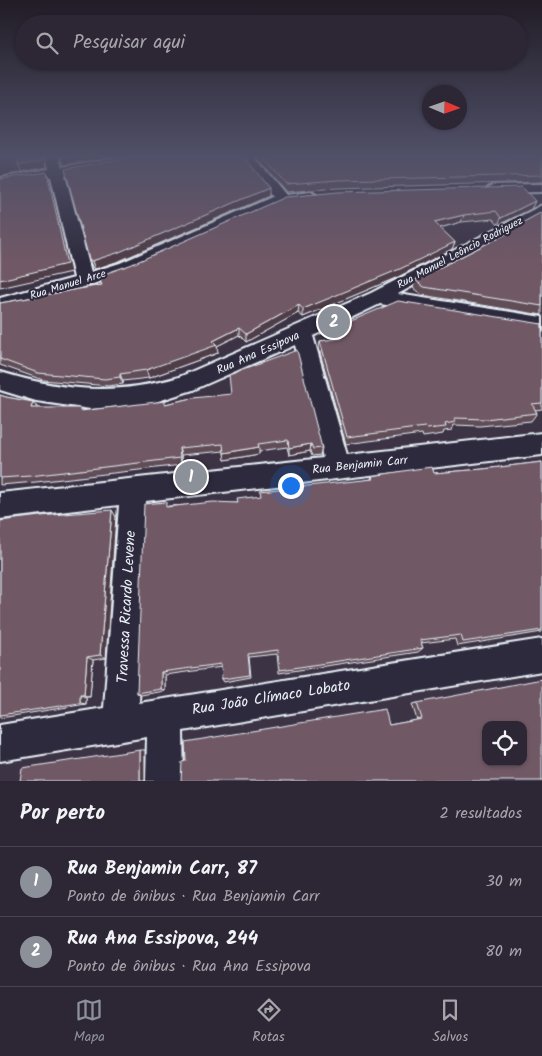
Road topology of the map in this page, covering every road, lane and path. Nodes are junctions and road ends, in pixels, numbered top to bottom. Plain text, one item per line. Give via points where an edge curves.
1 (62, 191) edge
2 (275, 191) edge
3 (328, 195) edge
4 (281, 199) junction
5 (542, 210) edge
6 (84, 281) junction
7 (378, 297) junction
8 (0, 304) edge
9 (542, 324) edge
10 (302, 333) junction
11 (0, 381) edge
12 (542, 444) edge
13 (338, 467) junction
14 (134, 490) junction
15 (0, 506) edge
16 (542, 655) edge
17 (165, 715) junction
18 (121, 723) junction
19 (0, 743) edge
20 (165, 781) edge

1 - 6 street
2 - 4 street
3 - 4 street, Rua Manuel Arce
4 - 6 street, Rua Manuel Arce via 126,267
5 - 7 street, Rua Manuel Leôncio Rodriguez
6 - 8 street, Rua Manuel Arce
7 - 9 street
7 - 10 street, Rua Ana Essipova
10 - 11 street, Rua Ana Essipova via 201,378 152,394 75,399
10 - 13 street
12 - 13 street, Rua Benjamin Carr
13 - 14 street, Rua Benjamin Carr
14 - 15 street, Rua Benjamin Carr
14 - 18 street, Travessa Ricardo Levene
16 - 17 street, Rua João Clímaco Lobato
17 - 18 street, Rua João Clímaco Lobato
17 - 20 street
18 - 19 street, Rua João Clímaco Lobato

